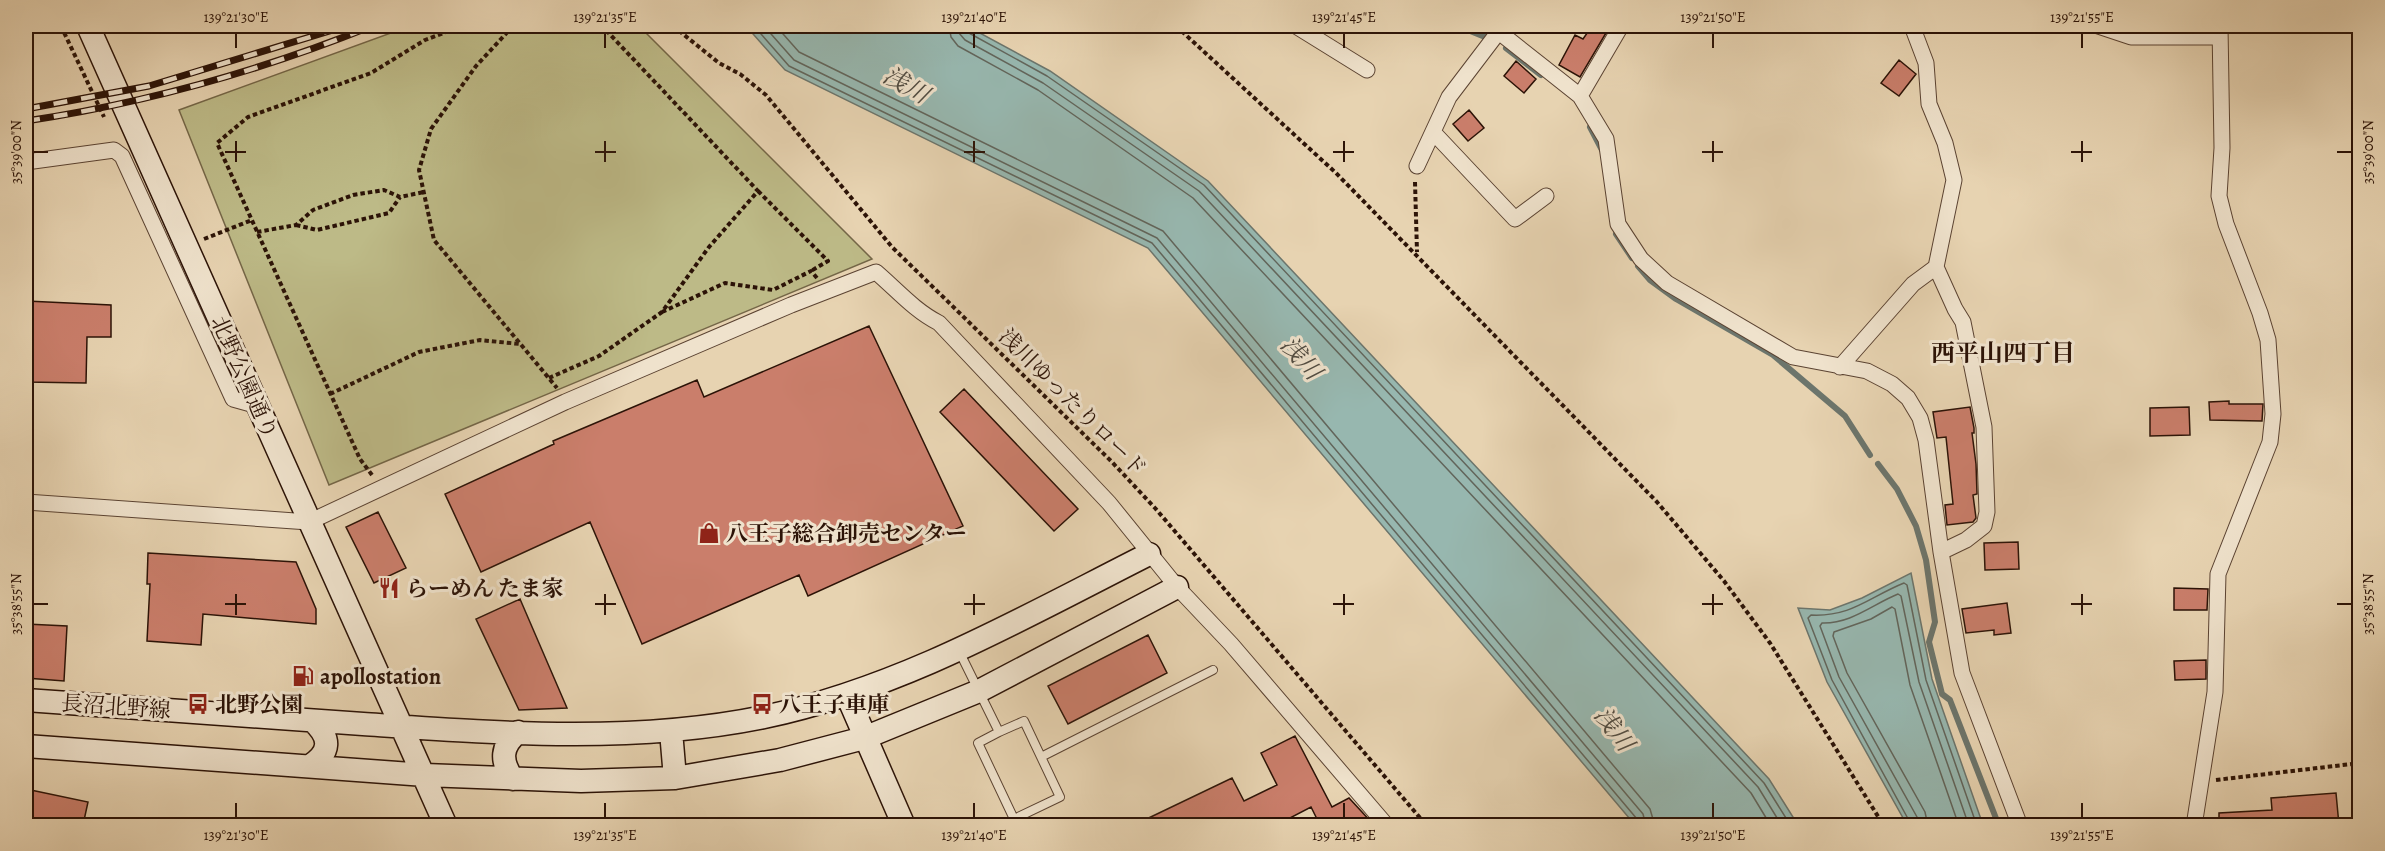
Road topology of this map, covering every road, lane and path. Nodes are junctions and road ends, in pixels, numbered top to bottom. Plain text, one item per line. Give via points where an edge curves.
1 (61, 26) edge
2 (88, 26) edge
3 (462, 26) edge
4 (513, 26) edge
5 (602, 26) edge
6 (673, 26) edge
7 (1176, 26) edge
8 (1296, 26) edge
9 (1621, 26) edge
10 (1912, 26) edge
11 (2098, 26) edge
12 (1499, 28) edge
13 (2220, 31) edge
14 (1367, 70) dead end
15 (1580, 96) junction
16 (108, 126) dead end
17 (1433, 132) junction
18 (26, 162) edge
19 (1417, 166) joint
20 (758, 191) junction
21 (423, 192) junction
22 (1546, 196) dead end
23 (400, 197) junction
24 (252, 220) junction
25 (296, 225) junction
26 (257, 232) junction
27 (187, 247) junction
28 (1417, 253) junction
29 (1936, 267) junction
30 (811, 270) junction
31 (825, 292) junction
32 (662, 312) junction
33 (521, 344) junction
34 (1840, 367) junction
35 (549, 378) junction
36 (330, 394) junction
37 (565, 402) junction
38 (258, 406) junction
39 (381, 487) junction
40 (26, 502) edge
41 (309, 522) junction
42 (1941, 552) junction
43 (1149, 554) junction
44 (1177, 587) junction
45 (959, 651) junction
46 (1213, 670) dead end
47 (979, 691) junction
48 (847, 695) junction
49 (26, 700) edge
50 (313, 721) junction
51 (404, 727) junction
52 (671, 731) junction
53 (518, 732) junction
54 (999, 732) junction
55 (864, 738) junction
56 (26, 746) edge
57 (1041, 757) junction
58 (2360, 763) edge
59 (310, 766) junction
60 (425, 775) junction
61 (513, 778) junction
62 (675, 778) junction
63 (2201, 782) junction
64 (446, 825) edge
65 (904, 825) edge
66 (1387, 825) edge
67 (1427, 825) edge
68 (1884, 825) edge
69 (2020, 825) edge
70 (2194, 825) edge

1 - 16 path
2 - 27 street, 北野公園通り
3 - 24 path via 425,40 371,74 248,117 217,144
4 - 21 path via 476,66 432,129 419,170
5 - 20 path
6 - 67 path, 浅川ゆったりロード via 766,95 892,247 1155,508
7 - 28 path
8 - 14 street
9 - 15 street
10 - 29 street via 1926,63 1929,104 1945,142 1954,180
11 - 13 street via 2132,37
12 - 15 street
12 - 17 street via 1449,97
13 - 63 street via 2219,196 2268,340 2273,414 2270,442 2218,574 2215,692
15 - 34 street via 1606,139 1618,224 1641,259 1667,283 1793,357
17 - 19 street
17 - 22 street via 1515,219
18 - 38 street via 114,150 122,156 233,399
19 - 28 path
20 - 30 path via 828,261
20 - 32 path via 709,247
21 - 23 path
21 - 33 path via 434,240
23 - 25 path via 384,190 353,195 314,210
23 - 25 path via 390,213 317,230
24 - 26 path
24 - 27 path
25 - 26 path
26 - 36 path
27 - 38 street, 北野公園通り
28 - 68 path via 1657,502 1724,580 1770,643
29 - 34 street via 1913,284
29 - 42 street via 1964,322 1984,427 1987,512 1984,526
30 - 31 path
30 - 32 path via 772,290 725,283
31 - 37 street
31 - 43 street via 876,272 905,296 919,314 939,323 1109,503
32 - 35 path via 599,356
33 - 35 path
33 - 36 path via 480,340 419,352
34 - 42 street via 1867,371 1892,384 1908,398 1920,418
35 - 37 path
36 - 39 path via 360,459
37 - 39 street
38 - 41 street, 北野公園通り
39 - 41 street
40 - 41 street
41 - 51 street, 北野公園通り
42 - 69 street via 1962,673
43 - 44 street
43 - 45 street, 長沼北野線
44 - 47 street, 長沼北野線
44 - 66 street
45 - 47 lane
45 - 48 street, 長沼北野線
46 - 57 lane
47 - 54 lane
47 - 55 street, 長沼北野線
48 - 52 street, 長沼北野線 via 766,716
48 - 55 street
49 - 50 street, 長沼北野線
50 - 51 street, 長沼北野線
50 - 59 street via 322,729 326,750
51 - 53 street, 長沼北野線
51 - 60 street
52 - 53 street, 長沼北野線 via 574,735
52 - 62 street
53 - 61 street via 506,746 503,757
54 - 57 lane via 1024,721
54 - 57 lane via 978,743 1014,819 1060,797
55 - 62 street, 長沼北野線 via 780,760
55 - 65 street
56 - 59 street, 長沼北野線
58 - 63 path
59 - 60 street, 長沼北野線
60 - 61 street, 長沼北野線
60 - 64 street
61 - 62 street, 長沼北野線
63 - 70 street

